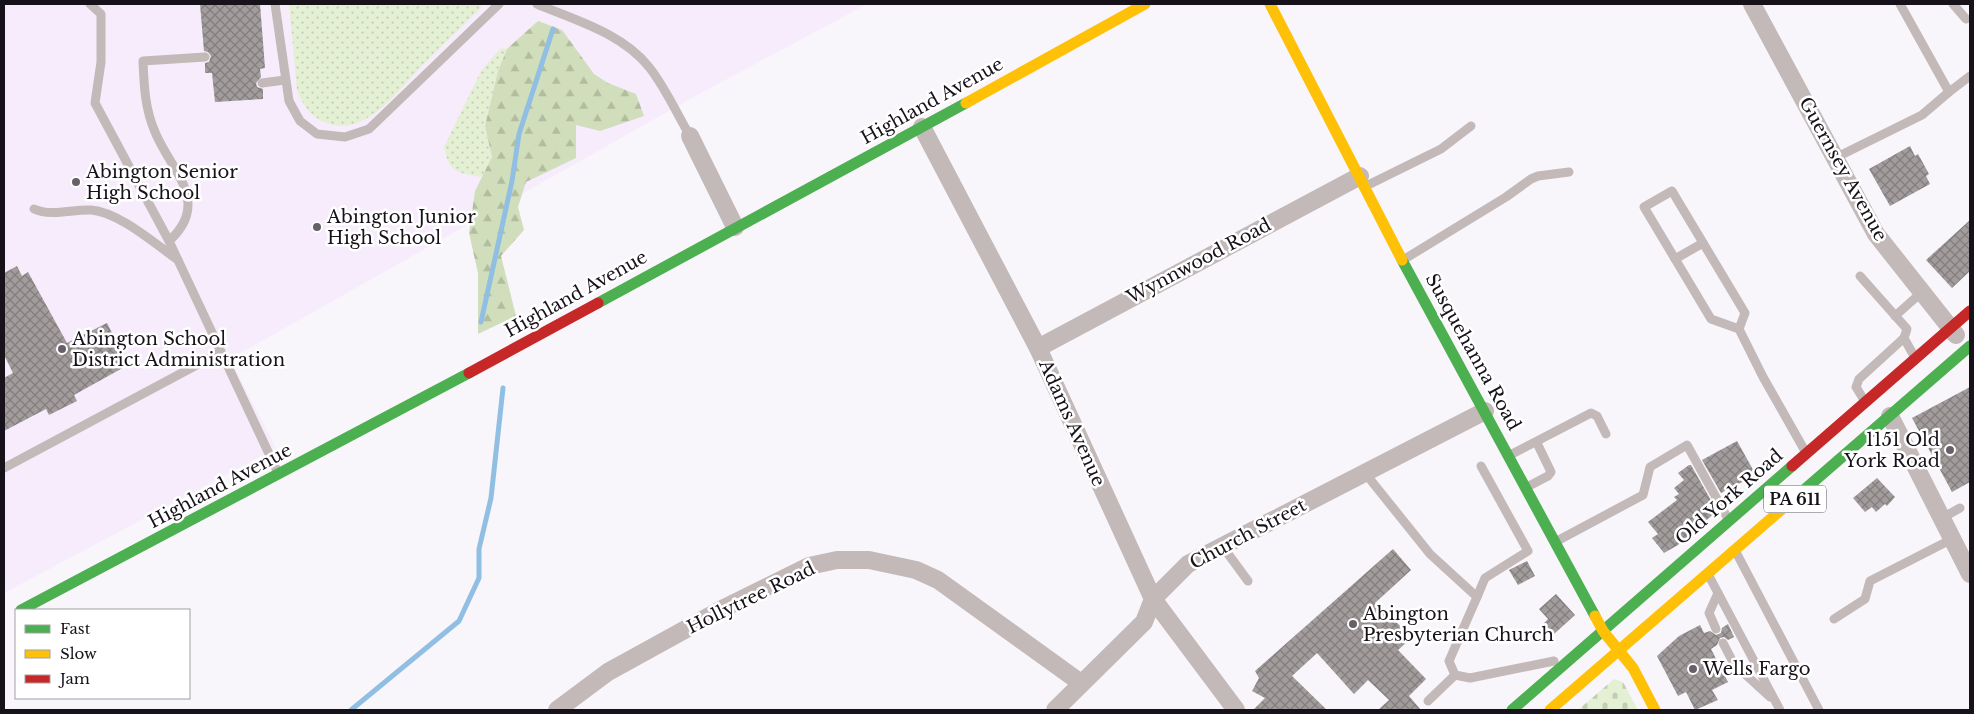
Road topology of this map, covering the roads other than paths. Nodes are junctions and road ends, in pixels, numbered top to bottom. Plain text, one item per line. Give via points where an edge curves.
1 (90, 4) edge
2 (102, 4) edge
3 (275, 4) edge
4 (499, 4) edge
5 (537, 4) edge
6 (1145, 4) edge
7 (1270, 4) edge
8 (1752, 4) edge
9 (1900, 4) edge
10 (1953, 4) edge
11 (101, 14) junction
12 (1969, 20) edge
13 (204, 56) dead end
14 (1970, 76) edge
15 (285, 80) junction
16 (262, 84) dead end
17 (1949, 92) junction
18 (1471, 126) dead end
19 (922, 127) junction
20 (690, 136) joint
21 (1835, 158) junction
22 (1569, 172) dead end
23 (1363, 181) junction
24 (34, 209) dead end
25 (735, 227) junction
26 (170, 241) junction
27 (1703, 243) junction
28 (1675, 259) junction
29 (178, 260) junction
30 (1402, 260) junction
31 (1860, 276) dead end
32 (1922, 292) junction
33 (1970, 311) edge
34 (1895, 316) junction
35 (1739, 329) junction
36 (1950, 329) junction
37 (1904, 338) junction
38 (1970, 346) edge
39 (1038, 348) junction
40 (221, 352) junction
41 (1916, 358) junction
42 (1865, 402) junction
43 (1485, 412) junction
44 (1890, 416) junction
45 (1606, 434) dead end
46 (1537, 443) junction
47 (1806, 453) junction
48 (1510, 456) junction
49 (1481, 466) dead end
50 (4, 468) edge
51 (1365, 473) junction
52 (279, 476) junction
53 (1527, 487) junction
54 (1960, 508) dead end
55 (1942, 518) junction
56 (1729, 520) junction
57 (1952, 539) junction
58 (1556, 541) junction
59 (1223, 547) junction
60 (1735, 551) junction
61 (1708, 574) junction
62 (1970, 574) edge
63 (1248, 582) dead end
64 (1718, 593) junction
65 (1477, 597) junction
66 (1153, 599) junction
67 (23, 609) edge
68 (1834, 619) dead end
69 (1716, 629) dead end
70 (1603, 631) junction
71 (1723, 642) dead end
72 (1618, 650) junction
73 (1574, 656) junction
74 (1455, 675) junction
75 (1080, 683) junction
76 (1428, 701) dead end
77 (1778, 706) edge
78 (557, 710) edge
79 (1055, 710) edge
80 (1236, 710) edge
81 (1512, 710) edge
82 (1550, 710) edge
83 (1655, 710) edge
84 (1819, 710) edge

1 - 11 lane
2 - 11 lane
3 - 15 lane
4 - 15 lane via 369,129 345,137 317,134 300,121 289,101
5 - 20 lane via 597,29 626,46 649,67
6 - 19 main road, Highland Avenue
7 - 23 main road, Susquehanna Road
8 - 21 street, Guernsey Avenue
9 - 17 lane
10 - 12 lane
11 - 26 lane via 102,62 95,103
13 - 26 lane via 143,61 147,112 186,188 189,203 188,214
14 - 17 lane
15 - 16 lane
17 - 21 lane via 1922,115
18 - 23 lane via 1441,149
19 - 25 main road, Highland Avenue
19 - 39 street, Adams Avenue
20 - 25 street
21 - 32 street, Guernsey Avenue via 1876,234
22 - 30 lane via 1531,179
23 - 30 main road, Susquehanna Road
23 - 39 street, Wynnwood Road
24 - 29 lane via 42,213 93,210 122,221
25 - 52 main road, Highland Avenue
26 - 29 lane
27 - 28 lane
27 - 28 lane via 1672,191 1644,207
27 - 35 lane via 1745,313
28 - 35 lane via 1711,319
29 - 40 lane
30 - 43 main road, Susquehanna Road
31 - 34 lane
32 - 34 lane
32 - 36 street, Guernsey Avenue
33 - 36 main road, Old York Road / PA 611
34 - 37 lane via 1907,330
35 - 47 lane via 1762,377
36 - 38 street, Guernsey Avenue
36 - 41 main road, Old York Road / PA 611
37 - 41 lane
37 - 42 lane via 1859,379 1856,387
38 - 44 main road, PA 611
39 - 66 street, Adams Avenue
40 - 50 lane
40 - 52 lane
41 - 42 main road, Old York Road / PA 611
42 - 47 main road, Old York Road / PA 611
43 - 48 main road, Susquehanna Road
43 - 51 street, Church Street
44 - 55 street
44 - 60 main road, PA 611
45 - 46 lane via 1597,416 1591,413
46 - 48 lane
46 - 53 lane via 1551,472
47 - 56 main road, Old York Road / PA 611
48 - 53 main road, Susquehanna Road
49 - 65 lane via 1528,552 1485,578
51 - 59 street, Church Street
51 - 65 lane via 1430,554
52 - 67 main road, Highland Avenue
53 - 58 main road, Susquehanna Road
54 - 55 lane
55 - 57 street
56 - 58 lane via 1687,445 1650,467 1643,495
56 - 70 main road, Old York Road / PA 611
57 - 62 street
57 - 68 lane via 1870,582 1865,599
58 - 70 main road, Susquehanna Road
59 - 63 lane
59 - 66 street, Church Street via 1188,564
60 - 61 main road, PA 611
60 - 84 lane
61 - 64 lane
61 - 72 main road, PA 611
64 - 69 lane via 1708,613
64 - 77 lane
65 - 74 lane via 1449,661
66 - 75 street, Church Street via 1144,622
66 - 80 street, Adams Avenue
70 - 72 main road, Susquehanna Road
70 - 73 main road, Old York Road / PA 611
71 - 77 lane via 1734,664
72 - 82 main road, PA 611
72 - 83 main road, Susquehanna Road via 1633,668
73 - 74 lane via 1470,678
73 - 81 main road, Old York Road / PA 611
74 - 76 lane
75 - 78 street, Hollytree Road via 938,580 916,570 869,560 837,560 808,566 726,607 608,672
75 - 79 street, Church Street

